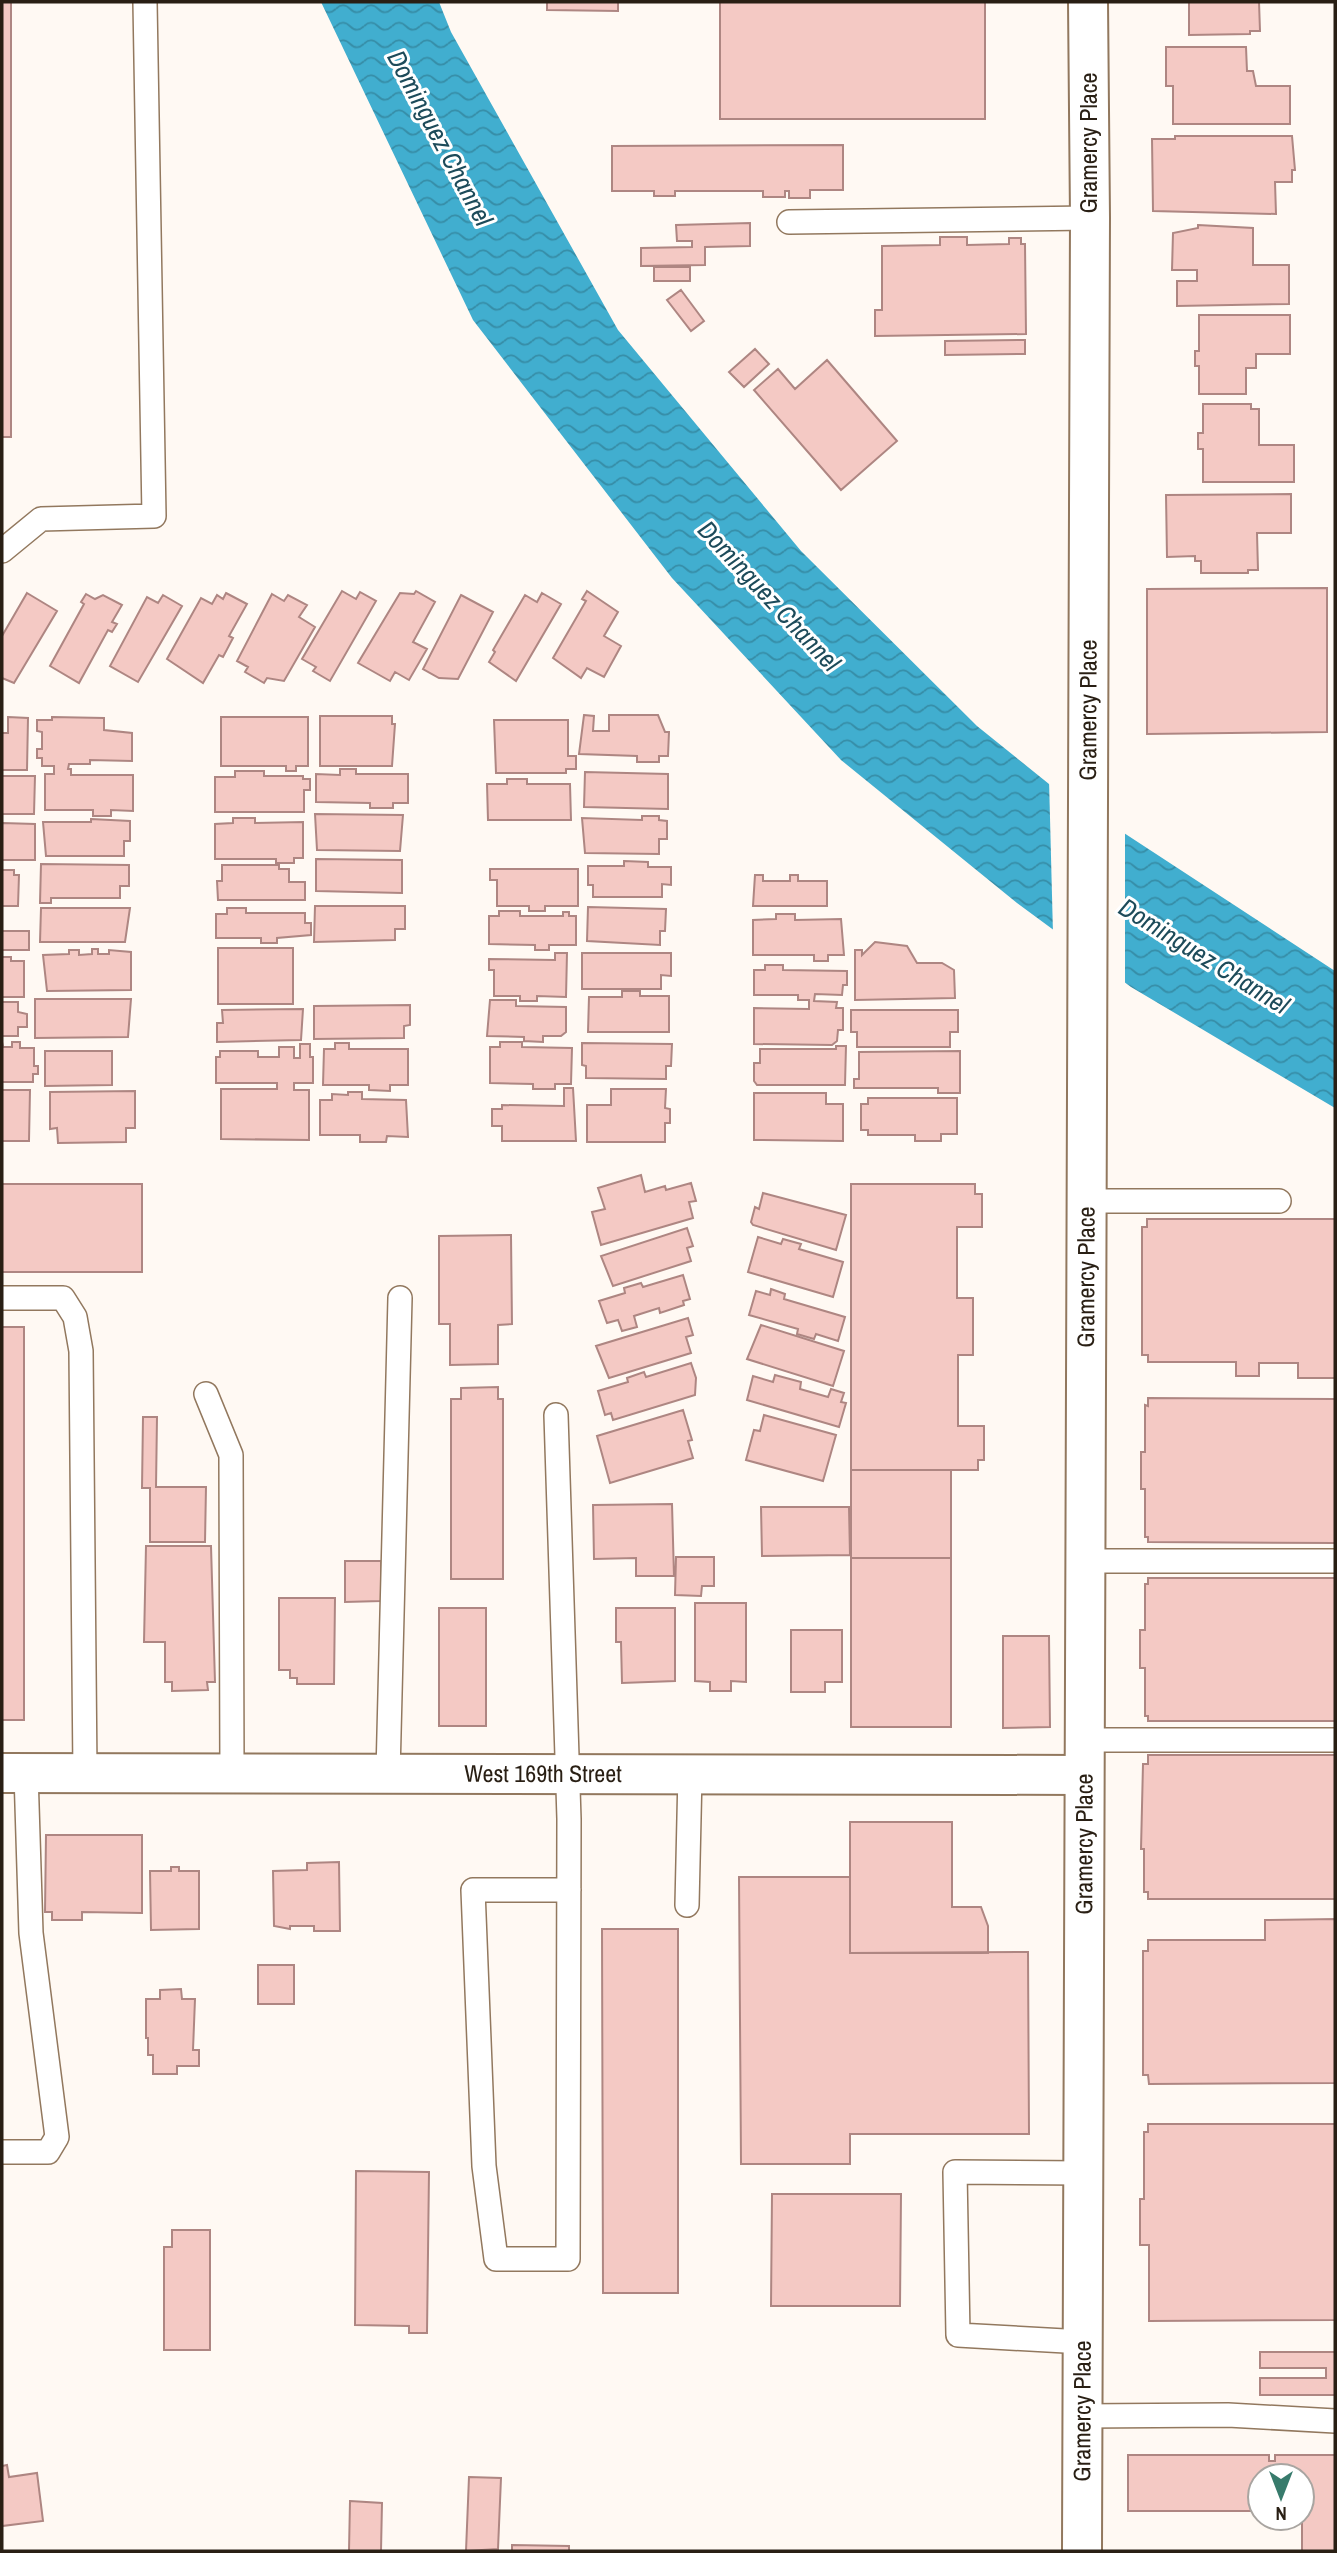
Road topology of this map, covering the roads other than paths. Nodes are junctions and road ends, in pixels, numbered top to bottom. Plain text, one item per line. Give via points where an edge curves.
1 (145, 2) edge
2 (1088, 2) edge
3 (1090, 218) junction
4 (789, 222) dead end
5 (2, 551) edge
6 (1086, 1201) junction
7 (1279, 1201) dead end
8 (2, 1298) edge
9 (400, 1298) dead end
10 (206, 1394) dead end
11 (556, 1415) dead end
12 (1085, 1562) junction
13 (1335, 1562) edge
14 (1335, 1740) edge
15 (1084, 1757) junction
16 (14, 1773) edge
17 (85, 1773) junction
18 (232, 1773) junction
19 (388, 1773) junction
20 (568, 1773) junction
21 (690, 1774) junction
22 (569, 1890) junction
23 (687, 1905) dead end
24 (2, 2152) edge
25 (1083, 2173) junction
26 (1083, 2342) junction
27 (1082, 2416) junction
28 (1335, 2421) edge
29 (1082, 2551) edge

1 - 5 lane via 154,516 41,519
2 - 3 street, Gramercy Place
3 - 4 lane
3 - 6 street, Gramercy Place
6 - 7 lane
6 - 12 street, Gramercy Place
8 - 17 lane via 63,1298 75,1317 81,1351
9 - 19 lane
10 - 18 lane via 232,1455
11 - 20 lane
12 - 13 lane
12 - 15 street, Gramercy Place
14 - 15 lane
15 - 21 street, West 169th Street
15 - 25 street, Gramercy Place
16 - 17 street, West 169th Street
16 - 24 lane via 57,2137 48,2152
17 - 18 street, West 169th Street
18 - 19 street, West 169th Street
19 - 20 street, West 169th Street
20 - 21 street, West 169th Street
20 - 22 lane
21 - 23 lane
22 - 22 lane via 568,2259 496,2259 484,2166 472,1890
25 - 26 street, Gramercy Place
25 - 26 lane via 955,2172 958,2335
26 - 27 street, Gramercy Place
27 - 28 lane via 1228,2415
27 - 29 street, Gramercy Place

